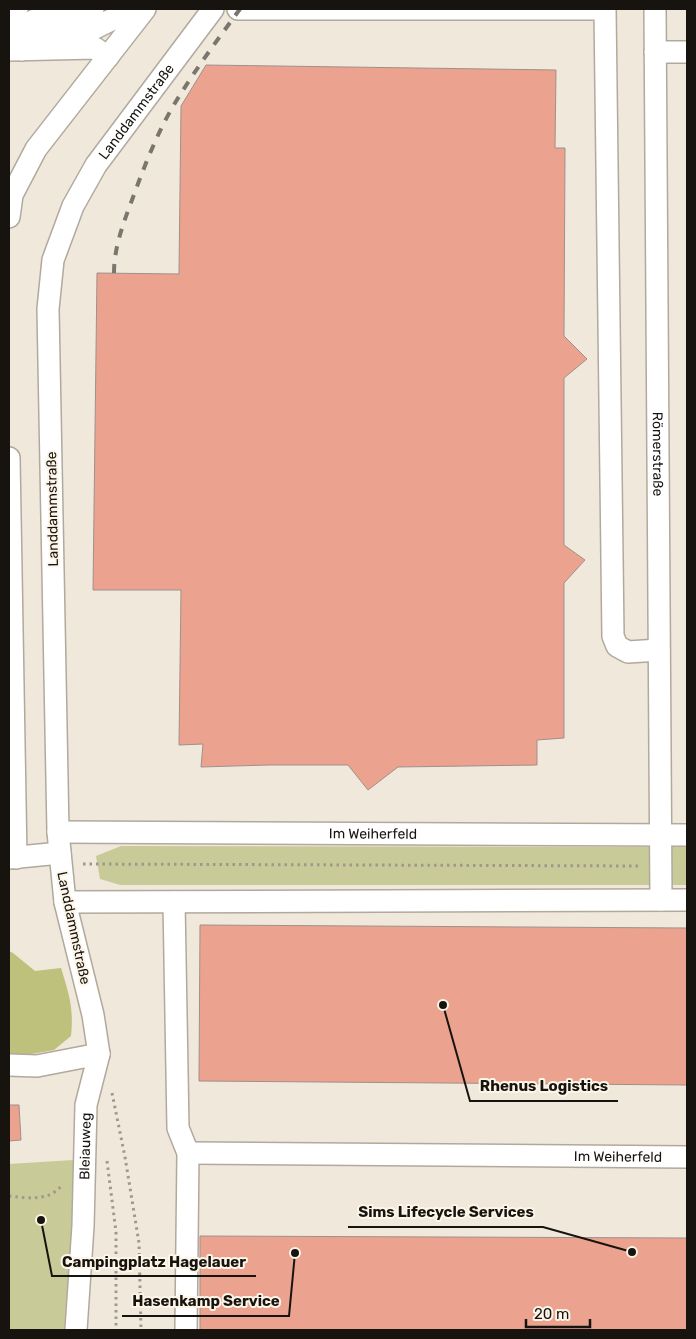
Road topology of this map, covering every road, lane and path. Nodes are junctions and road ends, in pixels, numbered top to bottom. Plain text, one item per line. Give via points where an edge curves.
1 (17, 9) edge
2 (39, 9) edge
3 (57, 9) edge
4 (76, 9) edge
5 (93, 9) edge
6 (114, 9) edge
7 (133, 9) edge
8 (146, 9) edge
9 (213, 9) edge
10 (238, 9) edge
11 (655, 9) edge
12 (9, 13) edge
13 (9, 24) edge
14 (9, 32) edge
15 (28, 48) edge
16 (655, 52) junction
17 (687, 52) edge
18 (108, 57) junction
19 (10, 195) edge
20 (9, 217) edge
21 (9, 458) edge
22 (659, 650) junction
23 (58, 832) junction
24 (660, 835) junction
25 (687, 835) edge
26 (60, 853) junction
27 (12, 858) edge
28 (98, 864) dead end
29 (644, 866) dead end
30 (661, 900) junction
31 (687, 900) edge
32 (66, 902) junction
33 (174, 902) junction
34 (99, 1054) junction
35 (9, 1065) edge
36 (110, 1085) dead end
37 (188, 1153) junction
38 (687, 1157) edge
39 (107, 1158) dead end
40 (64, 1183) dead end
41 (9, 1196) edge
42 (76, 1330) edge
43 (116, 1330) edge
44 (141, 1330) edge
45 (186, 1330) edge

1 - 12 street
2 - 13 street
3 - 14 street
4 - 15 street
5 - 15 street via 23,43
6 - 15 street via 43,44
7 - 15 street via 60,45
8 - 18 street
9 - 23 street, Landdammstraße via 96,165 73,206 53,260 48,310
10 - 22 street via 605,10 613,636 617,646 628,652
11 - 16 street, Römerstraße
15 - 18 street via 95,48
16 - 17 street
16 - 22 street, Römerstraße
18 - 19 street via 36,149
19 - 20 street
21 - 27 street
22 - 24 street, Römerstraße
23 - 24 street, Im Weiherfeld
23 - 26 street, Landdammstraße
24 - 25 street, Im Weiherfeld
24 - 30 street, Römerstraße
26 - 27 street
26 - 32 street, Landdammstraße
28 - 29 path
30 - 31 street
30 - 33 street
32 - 33 street
32 - 34 street, Landdammstraße
33 - 37 street via 178,1128
34 - 35 street via 37,1066
34 - 42 street, Bleiauweg via 86,1105 84,1226
36 - 44 path via 140,1243
37 - 38 street, Im Weiherfeld
37 - 45 street
39 - 43 path via 116,1232
40 - 41 path via 46,1197

